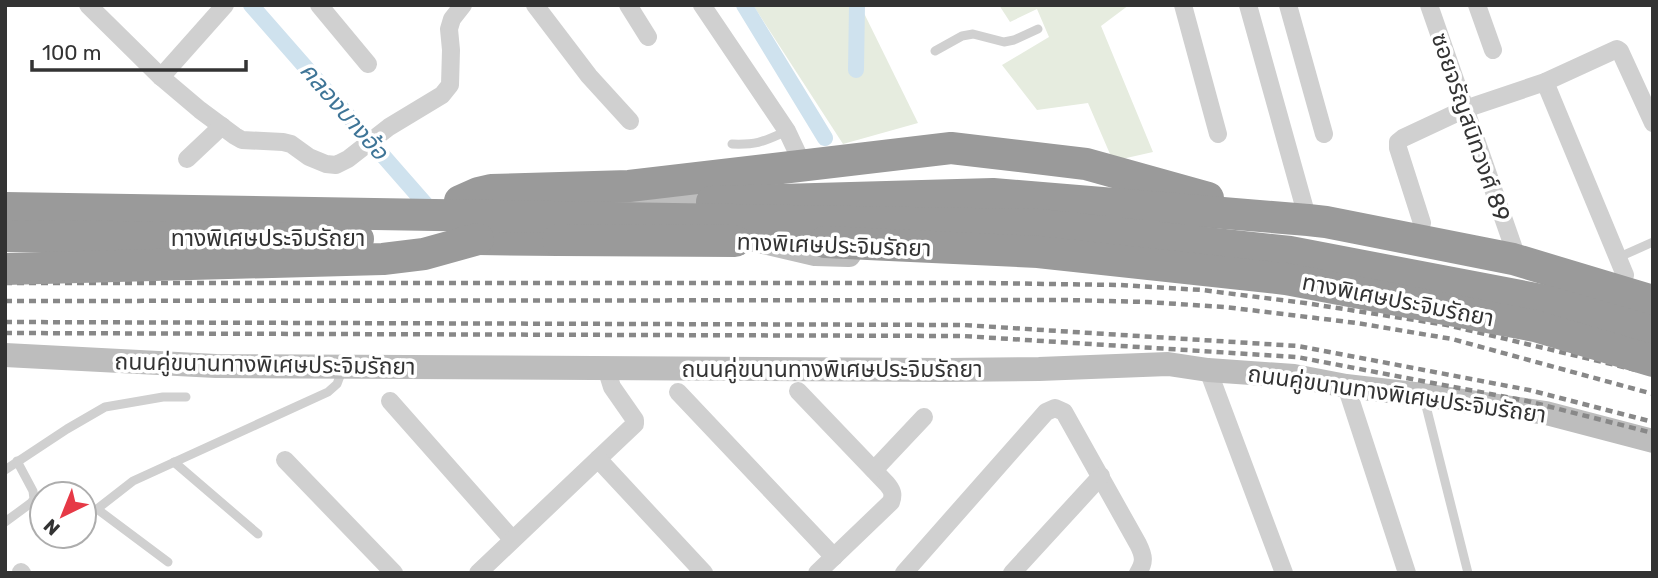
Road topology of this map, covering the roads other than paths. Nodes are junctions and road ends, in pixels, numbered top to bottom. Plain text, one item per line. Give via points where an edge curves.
1 (88, 5) edge
2 (225, 5) edge
3 (319, 5) edge
4 (463, 5) edge
5 (535, 5) edge
6 (628, 5) edge
7 (702, 5) edge
8 (1183, 5) edge
9 (1248, 5) edge
10 (1288, 5) edge
11 (1429, 5) edge
12 (1477, 5) edge
13 (1038, 29) dead end
14 (648, 37) dead end
15 (1493, 50) dead end
16 (935, 51) dead end
17 (368, 64) dead end
18 (161, 77) junction
19 (1545, 82) junction
20 (1465, 109) junction
21 (630, 121) dead end
22 (1653, 123) edge
23 (229, 131) junction
24 (787, 131) junction
25 (1218, 134) dead end
26 (1324, 134) dead end
27 (733, 144) dead end
28 (187, 159) dead end
29 (803, 165) junction
30 (5, 201) edge
31 (224, 201) junction
32 (450, 201) junction
33 (5, 208) edge
34 (720, 212) junction
35 (1306, 213) dead end
36 (1257, 216) junction
37 (1422, 223) dead end
38 (5, 236) edge
39 (478, 240) junction
40 (1653, 242) edge
41 (1514, 249) dead end
42 (227, 250) junction
43 (5, 251) edge
44 (1617, 258) junction
45 (5, 270) edge
46 (1625, 275) dead end
47 (1653, 300) edge
48 (1653, 330) edge
49 (5, 355) edge
50 (1653, 361) edge
51 (344, 367) junction
52 (606, 368) junction
53 (1208, 370) junction
54 (1346, 386) junction
55 (798, 391) dead end
56 (678, 392) dead end
57 (1423, 395) junction
58 (186, 397) dead end
59 (390, 401) dead end
60 (924, 416) dead end
61 (1653, 441) edge
62 (598, 459) junction
63 (285, 460) dead end
64 (17, 461) junction
65 (174, 462) junction
66 (5, 470) edge
67 (874, 470) junction
68 (1101, 476) junction
69 (5, 522) edge
70 (258, 534) dead end
71 (512, 539) junction
72 (834, 557) junction
73 (168, 562) dead end
74 (387, 570) edge
75 (478, 573) edge
76 (704, 573) edge
77 (817, 573) edge
78 (904, 573) edge
79 (1012, 573) edge
80 (1138, 573) edge
81 (1284, 573) edge
82 (1407, 573) edge
83 (1468, 573) edge

1 - 18 street
2 - 18 street
3 - 17 street
4 - 23 street via 449,29 450,85 348,159 326,164 283,142 242,140
5 - 21 street
6 - 14 street
7 - 24 street
8 - 25 street
9 - 35 street
10 - 26 street
11 - 20 street, ซอยจรัญสนิทวงศ์ 89
12 - 15 street
13 - 16 lane via 1004,42 974,34 962,36
18 - 23 street
19 - 20 street
19 - 22 street via 1617,49
19 - 44 street
20 - 37 street via 1398,142
20 - 41 street, ซอยจรัญสนิทวงศ์ 89
23 - 28 street
24 - 27 lane via 766,141
24 - 29 street
29 - 32 highway via 629,186 491,190
29 - 36 highway via 951,148 1086,164
30 - 31 main road
31 - 32 main road
31 - 42 main road
32 - 34 main road
33 - 48 highway, ทางพิเศษประจิมรัถยา, bridge via 1039,225 1290,252 1541,300
34 - 36 highway via 993,194
34 - 42 main road via 728,241 715,252
34 - 48 main road via 746,238 815,254 1033,261 1056,254 1096,230 1119,228 1310,243 1512,281
36 - 47 highway via 1326,222 1513,259
38 - 39 highway, ทางพิเศษประจิมรัถยา, bridge
39 - 45 highway, bridge via 383,259
39 - 50 highway, ทางพิเศษประจิมรัถยา, bridge via 824,242 1052,254 1286,279 1535,326
40 - 44 lane
42 - 43 main road
44 - 46 street
49 - 51 main road, ถนนคู่ขนานทางพิเศษประจิมรัถยา via 216,366
51 - 52 main road, ถนนคู่ขนานทางพิเศษประจิมรัถยา
51 - 65 lane via 328,392
52 - 53 main road, ถนนคู่ขนานทางพิเศษประจิมรัถยา via 945,370 1168,364
52 - 62 street via 611,387 635,424
53 - 54 main road, ถนนคู่ขนานทางพิเศษประจิมรัถยา via 1294,376
53 - 81 street
54 - 57 main road, ถนนคู่ขนานทางพิเศษประจิมรัถยา
54 - 82 street
55 - 67 street
56 - 72 street
57 - 61 main road, ถนนคู่ขนานทางพิเศษประจิมรัถยา via 1546,413
57 - 83 lane
58 - 64 lane via 105,407
59 - 71 street
60 - 67 street
62 - 71 street
62 - 76 street
63 - 74 street
64 - 66 lane
64 - 69 lane via 34,499
65 - 70 lane
65 - 73 lane via 133,481 97,509
67 - 72 street via 892,490 891,502
68 - 78 street via 1064,412 1055,408 1046,412
68 - 79 street
68 - 80 street via 1144,556
71 - 75 street
72 - 77 street

